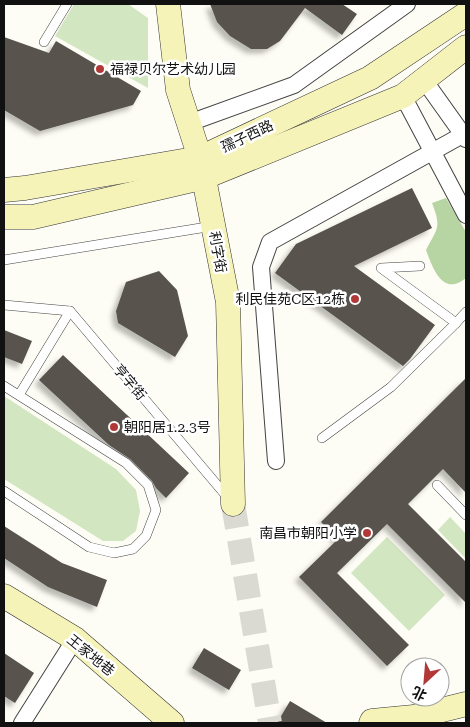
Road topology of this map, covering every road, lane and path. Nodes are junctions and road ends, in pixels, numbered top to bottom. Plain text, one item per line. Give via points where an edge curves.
1 (67, 4) edge
2 (168, 4) edge
3 (407, 4) edge
4 (466, 14) edge
5 (44, 42) dead end
6 (466, 47) edge
7 (424, 80) junction
8 (403, 96) junction
9 (189, 123) junction
10 (465, 135) edge
11 (432, 151) junction
12 (202, 168) junction
13 (4, 190) edge
14 (466, 215) edge
15 (4, 217) edge
16 (214, 226) junction
17 (4, 260) edge
18 (420, 266) dead end
19 (4, 305) edge
20 (70, 311) junction
21 (466, 312) edge
22 (456, 323) junction
23 (4, 386) edge
24 (19, 395) junction
25 (322, 438) dead end
26 (276, 461) dead end
27 (437, 485) dead end
28 (4, 491) edge
29 (234, 504) joint
30 (466, 515) edge
31 (4, 596) edge
32 (75, 639) junction
33 (466, 704) edge
34 (22, 723) edge
35 (172, 723) edge
36 (371, 723) edge

1 - 5 lane
2 - 9 main road, 利字街 via 178,90
3 - 9 street via 294,85
4 - 12 main road, 孺子西路 via 370,78
6 - 7 main road, 孺子西路
7 - 8 main road, 孺子西路
7 - 10 street
8 - 11 street
8 - 12 main road, 孺子西路
9 - 12 main road, 利字街
10 - 11 street
11 - 14 street
11 - 26 street via 270,242 261,267
12 - 13 main road, 孺子西路
12 - 15 main road, 孺子西路 via 33,216
12 - 16 main road, 利字街
16 - 17 lane
16 - 29 main road, 利字街 via 228,302
18 - 22 lane via 381,268
19 - 20 lane
20 - 24 lane
20 - 29 lane, 亨字街
21 - 22 lane
22 - 25 lane via 391,387
23 - 24 lane
24 - 28 lane via 126,464 148,486 156,510 146,536 133,549 114,553 89,547
27 - 30 lane
31 - 32 main road, 王家地巷
32 - 34 street
32 - 35 main road, 王家地巷
33 - 36 main road via 414,717

